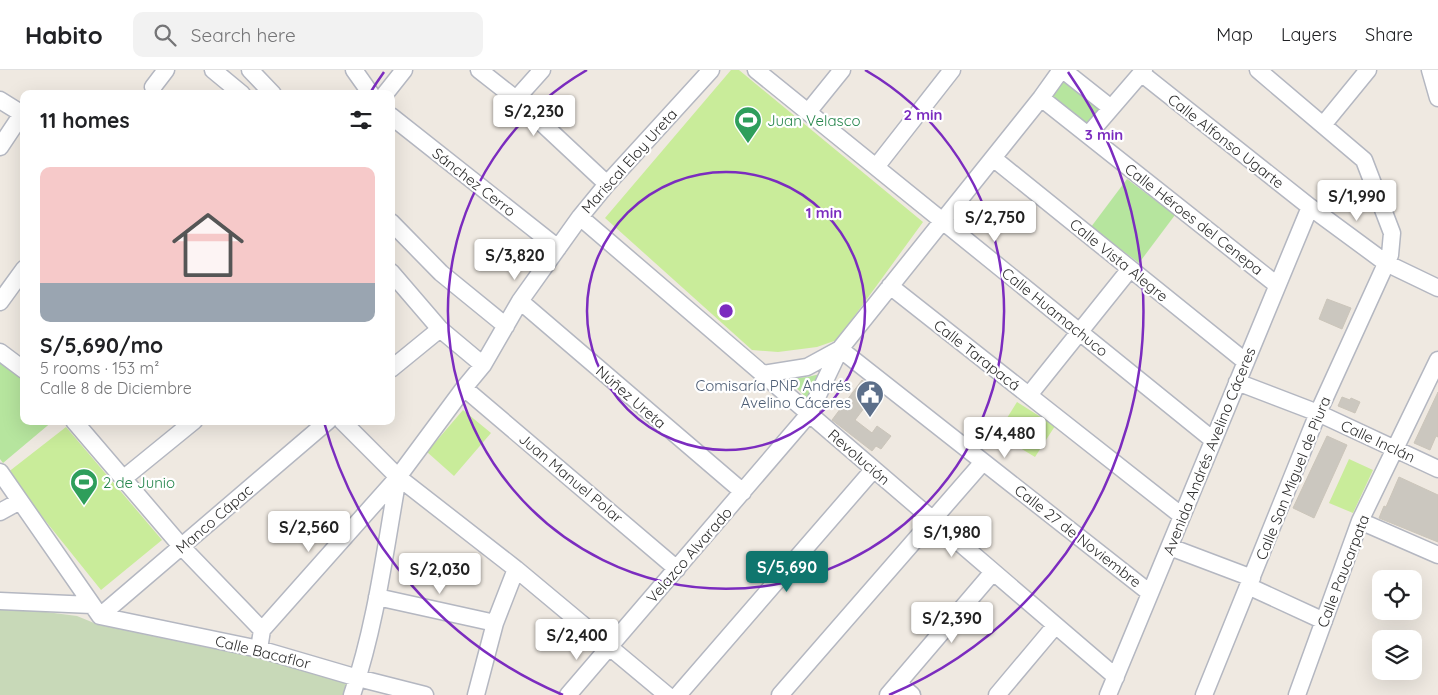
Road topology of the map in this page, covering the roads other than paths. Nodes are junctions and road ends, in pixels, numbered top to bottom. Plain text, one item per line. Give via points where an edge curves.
1 (166, 70) edge
2 (213, 70) edge
3 (250, 70) edge
4 (354, 70) edge
5 (404, 70) edge
6 (480, 70) edge
7 (542, 70) edge
8 (711, 70) edge
9 (756, 70) edge
10 (842, 70) edge
11 (952, 70) edge
12 (1062, 70) edge
13 (1368, 70) edge
14 (1430, 70) edge
15 (1260, 71) edge
16 (1142, 72) edge
17 (153, 87) dead end
18 (237, 90) edge
19 (269, 90) edge
20 (368, 90) edge
21 (388, 90) edge
22 (1041, 98) junction
23 (1438, 98) edge
24 (516, 99) junction
25 (0, 100) edge
26 (1111, 108) junction
27 (20, 112) edge
28 (808, 112) junction
29 (20, 118) edge
30 (395, 119) edge
31 (1323, 125) junction
32 (1088, 135) junction
33 (0, 147) edge
34 (993, 158) junction
35 (876, 167) junction
36 (607, 184) junction
37 (1310, 206) junction
38 (580, 217) junction
39 (942, 221) junction
40 (395, 226) edge
41 (558, 248) junction
42 (1386, 264) junction
43 (1130, 269) junction
44 (20, 274) edge
45 (395, 277) edge
46 (1277, 285) junction
47 (890, 286) junction
48 (1438, 288) edge
49 (520, 301) junction
50 (0, 302) edge
51 (506, 326) junction
52 (440, 329) junction
53 (1080, 332) junction
54 (840, 349) junction
55 (0, 352) edge
56 (1438, 360) edge
57 (1246, 362) junction
58 (483, 365) junction
59 (395, 366) edge
60 (20, 367) edge
61 (762, 374) junction
62 (1434, 376) edge
63 (1237, 382) junction
64 (464, 388) junction
65 (1029, 395) junction
66 (1318, 413) junction
67 (809, 414) junction
68 (78, 425) edge
69 (189, 425) edge
70 (323, 425) edge
71 (346, 425) edge
72 (1213, 440) junction
73 (1395, 449) junction
74 (983, 462) junction
75 (1438, 469) edge
76 (873, 470) junction
77 (0, 472) edge
78 (398, 477) junction
79 (124, 478) junction
80 (743, 492) junction
81 (20, 501) junction
82 (0, 512) edge
83 (1182, 516) junction
84 (932, 521) junction
85 (1360, 521) junction
86 (181, 546) junction
87 (1170, 547) junction
88 (1438, 555) edge
89 (677, 568) junction
90 (516, 569) junction
91 (993, 572) junction
92 (1250, 582) junction
93 (1150, 593) junction
94 (377, 597) junction
95 (0, 600) edge
96 (96, 610) junction
97 (1324, 621) junction
98 (495, 623) junction
99 (1055, 626) junction
100 (262, 630) junction
101 (610, 647) junction
102 (259, 648) junction
103 (1116, 677) junction
104 (358, 678) junction
105 (893, 689) edge
106 (352, 695) edge
107 (425, 695) edge
108 (476, 695) edge
109 (568, 695) edge
110 (667, 695) edge
111 (678, 695) edge
112 (780, 695) edge
113 (912, 695) edge
114 (997, 695) edge
115 (1108, 695) edge
116 (1204, 695) edge
117 (1297, 695) edge

1 - 17 street
2 - 18 street
3 - 19 street
4 - 20 street
5 - 21 street
6 - 24 street
7 - 24 street
8 - 36 street, Mariscal Eloy Ureta
9 - 28 street, Calle Huamachuco
10 - 28 street
11 - 35 street
12 - 22 street
12 - 26 street
13 - 31 street
14 - 23 street
15 - 31 street, Calle San Miguel de Piura
16 - 26 street
16 - 37 street, Calle Alfonso Ugarte
22 - 32 street, Calle Héroes del Cenepa
22 - 34 street
24 - 36 street
25 - 27 street
26 - 32 street
28 - 35 street, Calle Huamachuco
29 - 33 street
30 - 41 street, Sánchez Cerro
31 - 42 street, Calle San Miguel de Piura via 1364,160 1392,233
32 - 46 street, Calle Héroes del Cenepa
34 - 39 street
34 - 43 street, Calle Vista Alegre
35 - 39 street, Calle Huamachuco
36 - 38 street, Mariscal Eloy Ureta
37 - 42 street, Calle Alfonso Ugarte
37 - 46 street, Avenida Andrés Avelino Cáceres
38 - 41 street, Mariscal Eloy Ureta
38 - 61 street, Revolución
39 - 47 street
39 - 53 street, Calle Huamachuco
40 - 51 street via 441,273
41 - 49 street, Mariscal Eloy Ureta
42 - 48 street, Calle Alfonso Ugarte
42 - 66 street, Calle San Miguel de Piura
43 - 53 street
43 - 57 street, Calle Vista Alegre
44 - 50 street
45 - 52 street
46 - 57 street, Avenida Andrés Avelino Cáceres
47 - 54 street
47 - 65 street, Calle Tarapacá
49 - 51 street, Mariscal Eloy Ureta
49 - 80 street, Núñez Ureta
51 - 58 street, Mariscal Eloy Ureta
52 - 58 street
52 - 59 street
53 - 65 street
53 - 72 street, Calle Huamachuco
54 - 61 street via 807,367
54 - 67 street, Velazco Alvarado
54 - 74 street, Calle 27 de Noviembre
55 - 60 street
56 - 62 street, Calle Paucarpata
57 - 63 street, Avenida Andrés Avelino Cáceres
58 - 64 street, Mariscal Eloy Ureta
61 - 67 street, Revolución
62 - 73 street, Calle Paucarpata
63 - 66 street, Calle Inclán
63 - 72 street, Avenida Andrés Avelino Cáceres
64 - 78 street, Mariscal Eloy Ureta
64 - 89 street, Juan Manuel Polar
65 - 83 street, Calle Tarapacá
66 - 73 street, Calle Inclán
66 - 92 street, Calle San Miguel de Piura
67 - 76 street, Revolución
67 - 80 street, Velazco Alvarado
68 - 79 street
69 - 79 street
70 - 86 street, Manco Cápac
71 - 78 street
72 - 83 street, Avenida Andrés Avelino Cáceres
73 - 75 street, Calle Inclán
73 - 85 street, Calle Paucarpata
74 - 84 street
74 - 93 street, Calle 27 de Noviembre
76 - 84 street, Revolución
76 - 111 street
77 - 81 street
78 - 90 street
78 - 94 street
78 - 100 street, Mariscal Eloy Ureta
79 - 86 street
80 - 89 street, Velazco Alvarado
81 - 82 street
81 - 96 street
83 - 87 street, Avenida Andrés Avelino Cáceres
84 - 91 street, Revolución
84 - 112 street
85 - 88 street
85 - 97 street, Calle Paucarpata
86 - 96 street, Manco Cápac
86 - 100 street
87 - 92 street
87 - 93 street, Avenida Andrés Avelino Cáceres
89 - 101 street, Velazco Alvarado
90 - 98 street
90 - 101 street
91 - 99 street, Revolución
91 - 105 street
92 - 97 street
92 - 116 street, Calle San Miguel de Piura
93 - 103 street, Avenida Andrés Avelino Cáceres
94 - 98 street
94 - 104 street
95 - 96 street, Calle Bacaflor
96 - 102 street, Calle Bacaflor
97 - 117 street, Calle Paucarpata
98 - 108 street
99 - 103 street, Revolución
99 - 114 street
100 - 102 street
101 - 109 street, Velazco Alvarado
101 - 110 street
102 - 104 street, Calle Bacaflor
103 - 115 street, Avenida Andrés Avelino Cáceres
104 - 106 street
104 - 107 street, Calle Bacaflor
105 - 113 street

